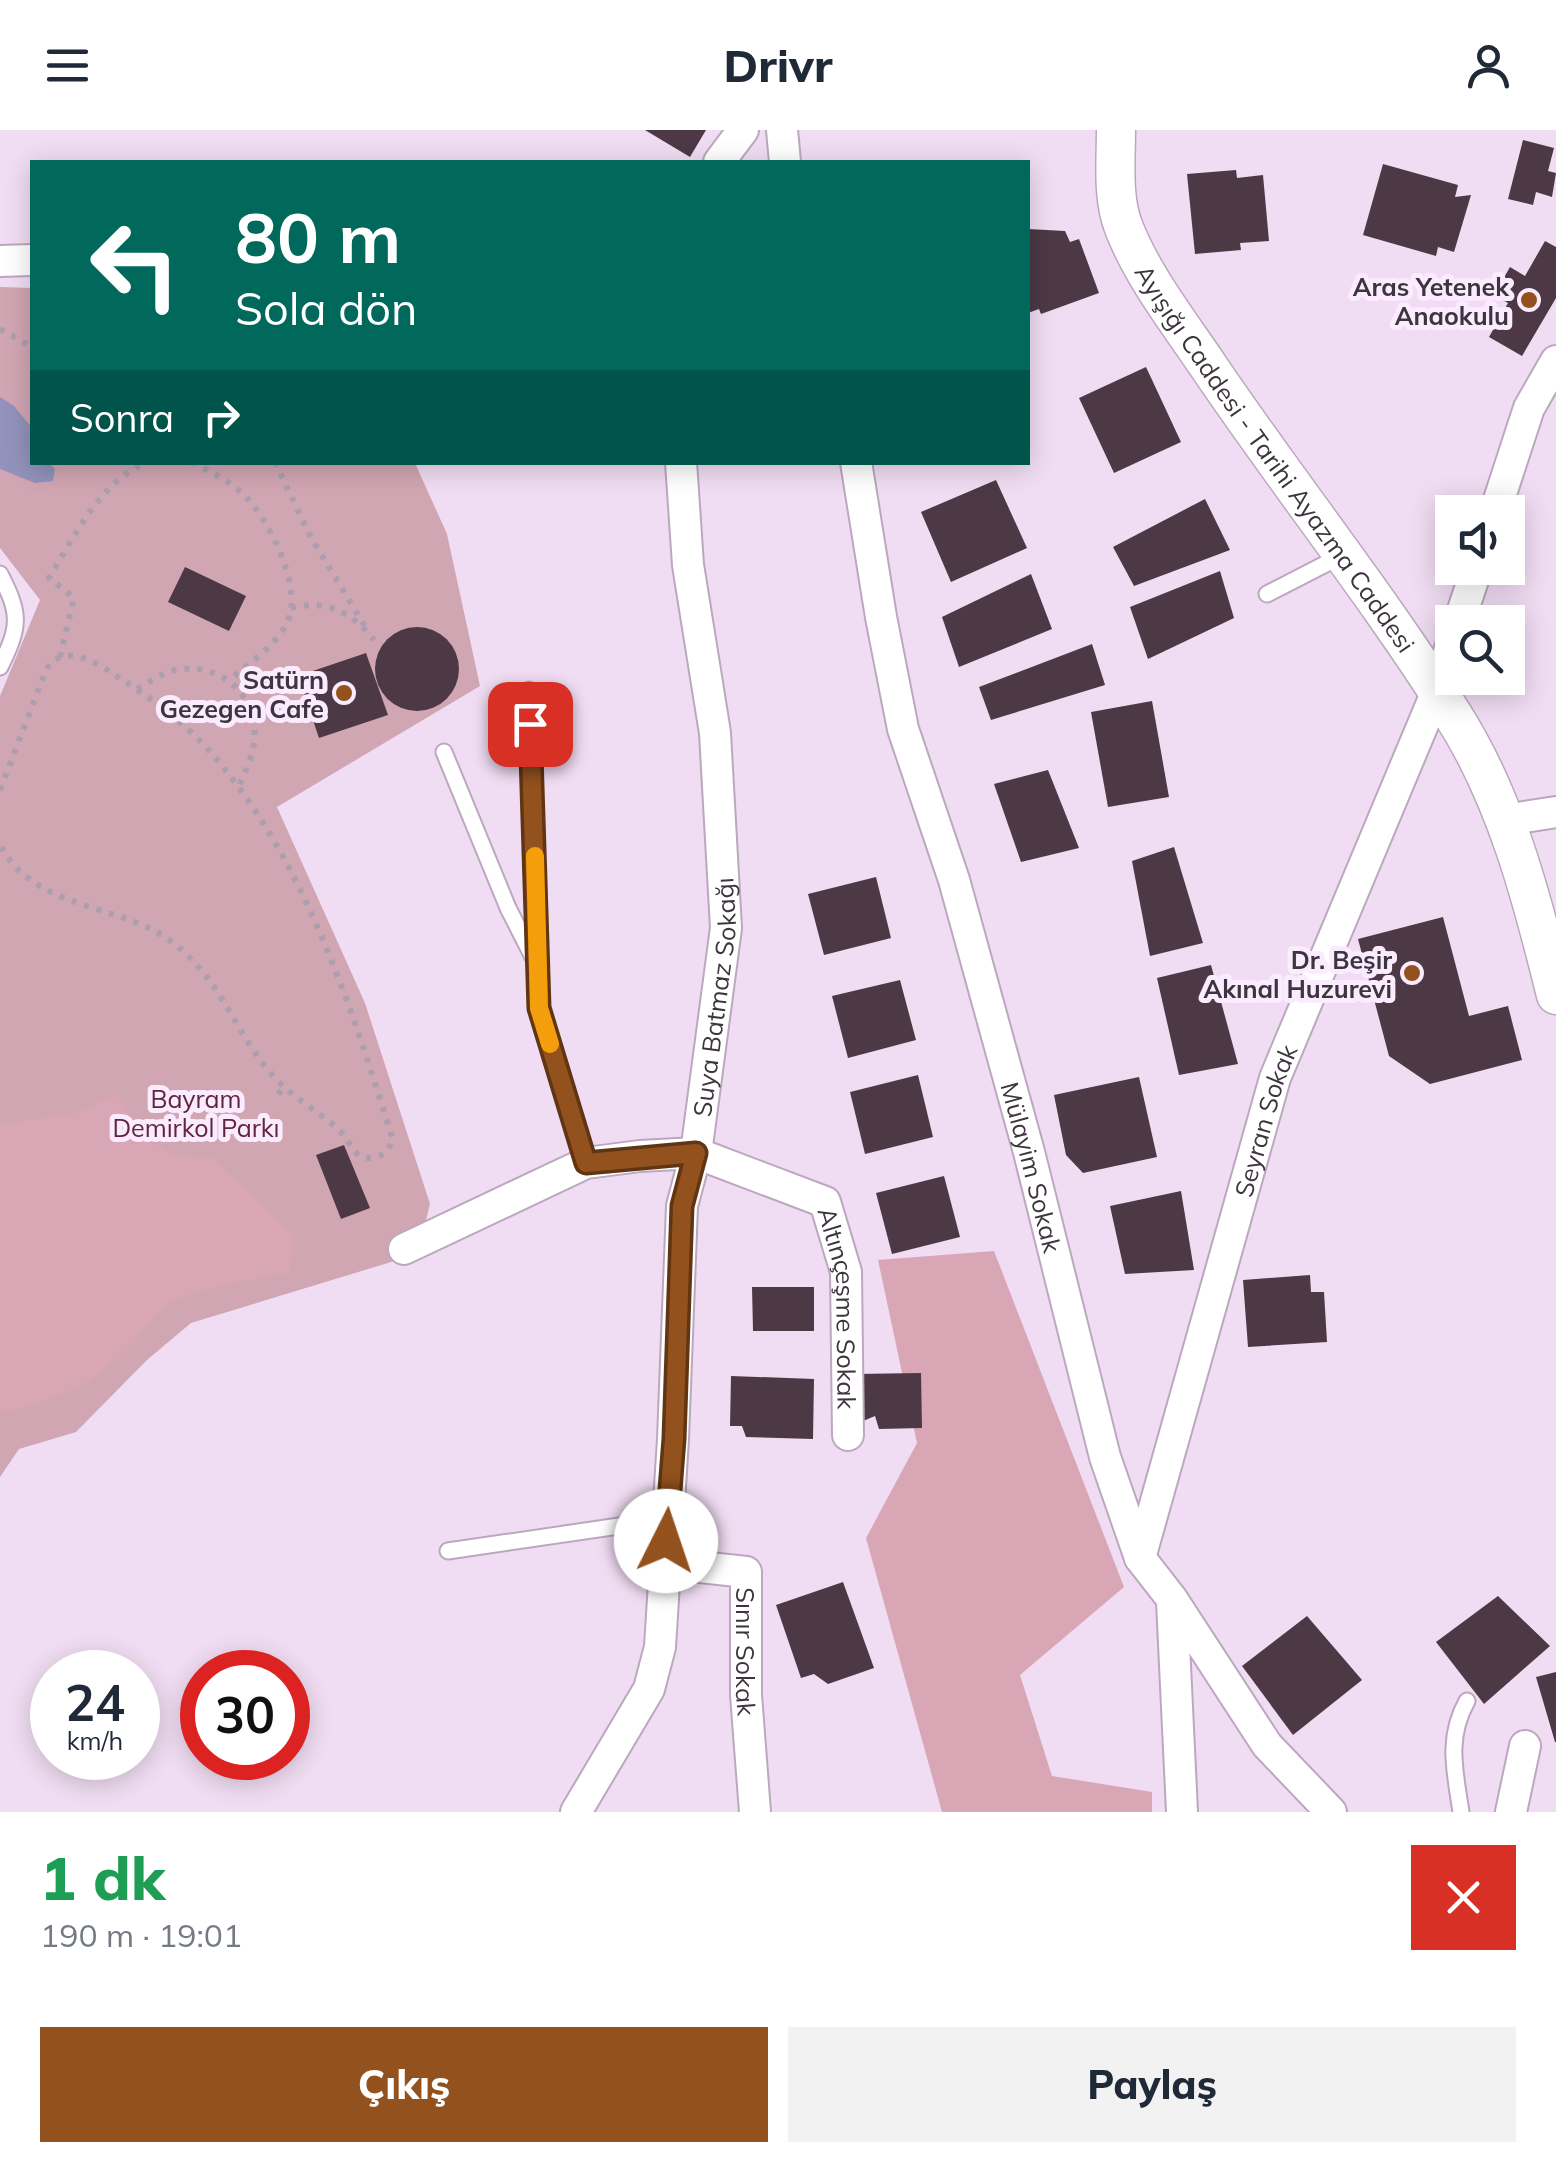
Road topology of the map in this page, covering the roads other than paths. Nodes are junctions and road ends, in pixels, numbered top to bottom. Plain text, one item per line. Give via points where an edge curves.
1 (743, 130) edge
2 (782, 130) edge
3 (1116, 130) edge
4 (720, 160) edge
5 (785, 160) edge
6 (30, 260) edge
7 (0, 261) edge
8 (1556, 362) edge
9 (681, 465) edge
10 (857, 465) edge
11 (1501, 495) edge
12 (1341, 556) junction
13 (0, 574) edge
14 (1267, 594) dead end
15 (6, 636) edge
16 (0, 667) edge
17 (1435, 687) edge
18 (529, 690) dead end
19 (1435, 695) edge
20 (1440, 695) edge
21 (444, 752) dead end
22 (1556, 812) edge
23 (1505, 820) junction
24 (538, 969) junction
25 (1556, 996) edge
26 (696, 1153) junction
27 (586, 1163) junction
28 (404, 1249) dead end
29 (848, 1435) dead end
30 (667, 1519) junction
31 (448, 1551) dead end
32 (1140, 1558) junction
33 (664, 1563) junction
34 (1172, 1599) junction
35 (1467, 1701) dead end
36 (1524, 1746) dead end
37 (576, 1812) edge
38 (756, 1812) edge
39 (1182, 1812) edge
40 (1331, 1812) edge
41 (1461, 1812) edge
42 (1512, 1812) edge

1 - 4 street
2 - 5 street
3 - 12 street, Ayışığı Caddesi - Tarihi Ayazma Caddesi via 1122,225 1150,280
6 - 7 street
8 - 11 street via 1529,408
9 - 26 street, Suya Batmaz Sokağı via 688,565 716,733 726,928
10 - 32 street, Mülayim Sokak via 903,730 954,880 1105,1457
12 - 14 lane
12 - 17 street, Ayışığı Caddesi - Tarihi Ayazma Caddesi
13 - 15 lane via 16,604
15 - 16 lane
18 - 24 lane
19 - 32 street, Seyran Sokak via 1275,1078
20 - 23 street, Ayışığı Caddesi - Tarihi Ayazma Caddesi
21 - 24 lane
22 - 23 street
23 - 25 street, Ayışığı Caddesi - Tarihi Ayazma Caddesi
24 - 27 lane via 539,1008
26 - 27 street
26 - 29 street, Altınçeşme Sokak via 826,1202 846,1272
26 - 30 street, Suya Batmaz Sokağı via 682,1206
27 - 28 street
30 - 31 lane
30 - 33 street, Suya Batmaz Sokağı
32 - 34 street, Mülayim Sokak
33 - 37 street, Suya Batmaz Sokağı via 660,1647 649,1689
33 - 38 street, Sınır Sokak via 746,1572 746,1695
34 - 39 street
34 - 40 street, Mülayim Sokak via 1267,1745
35 - 41 lane via 1453,1742
36 - 42 street

